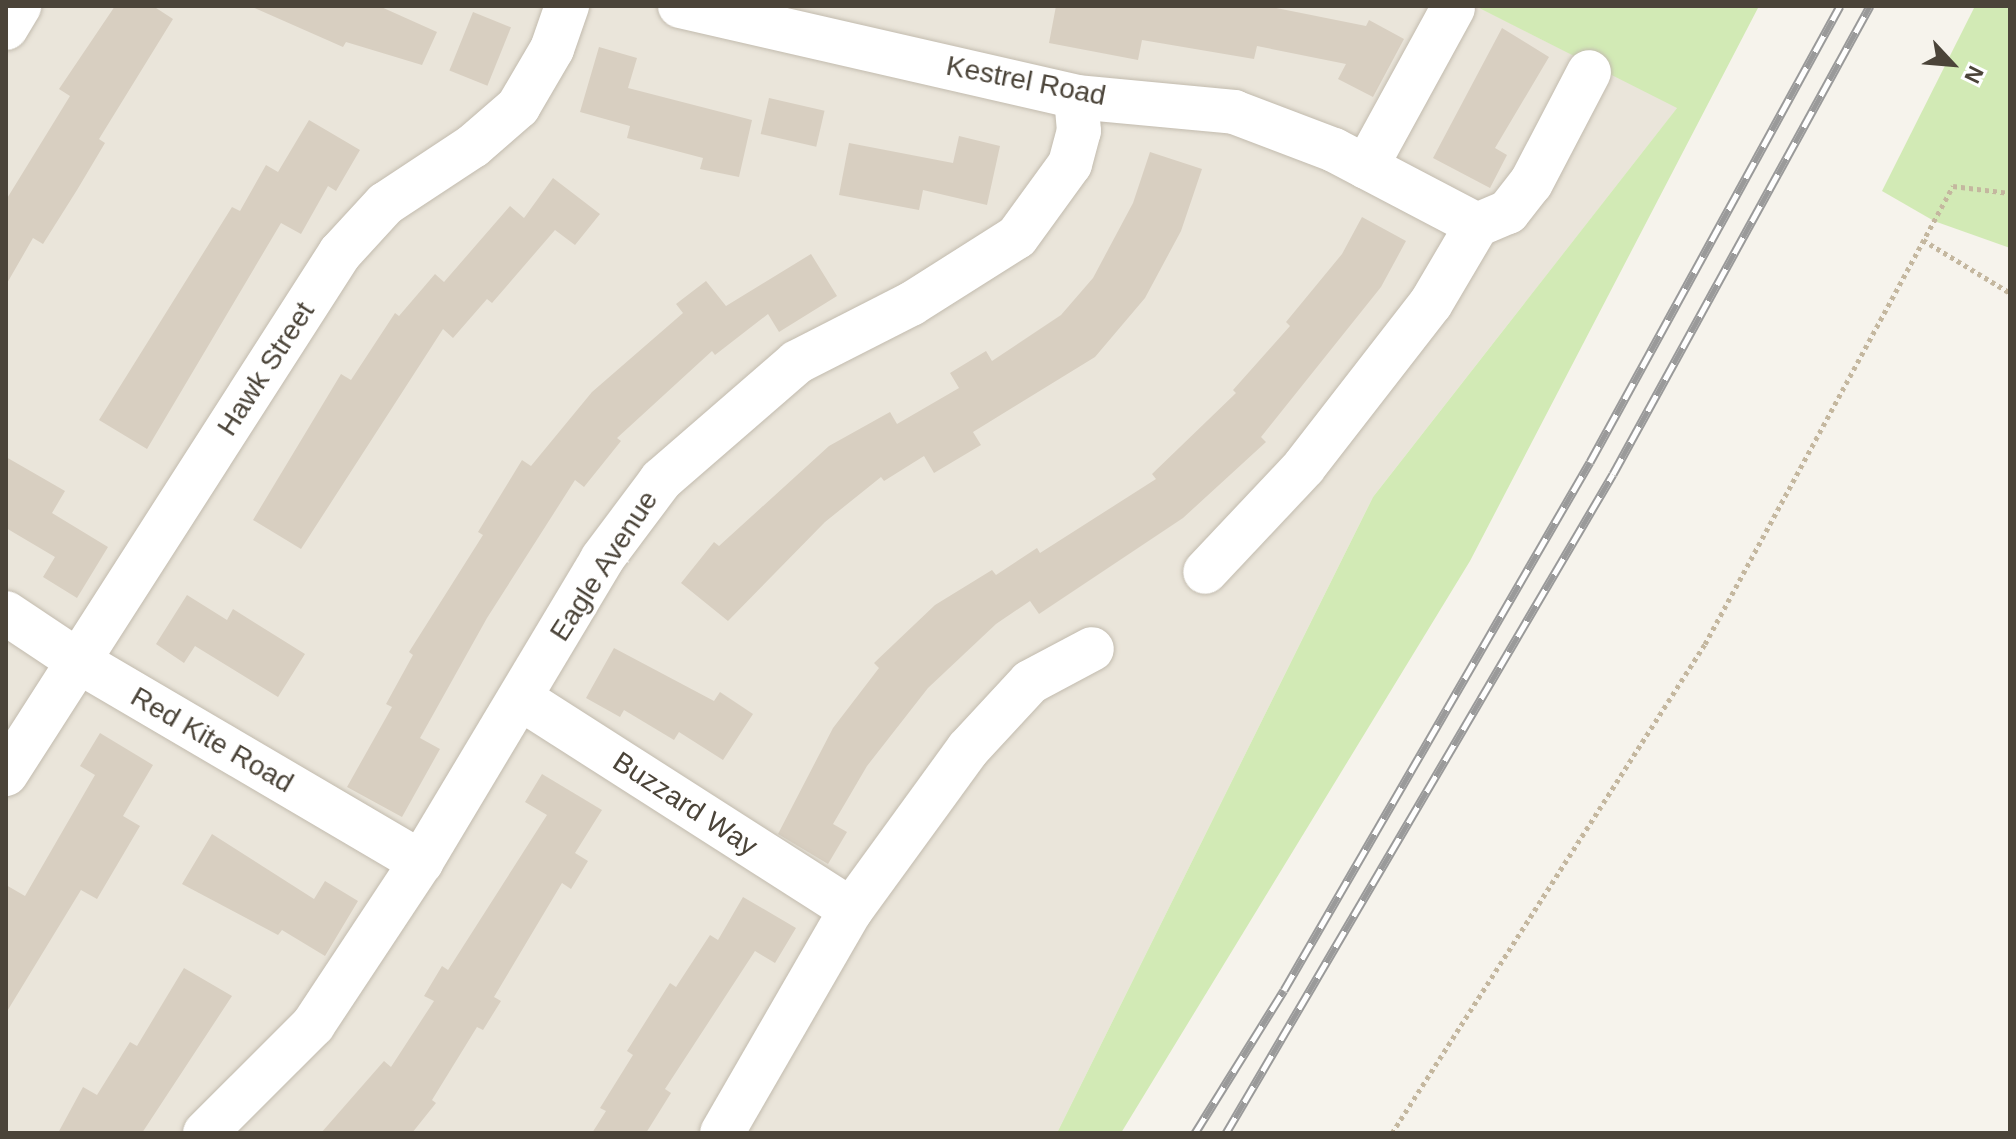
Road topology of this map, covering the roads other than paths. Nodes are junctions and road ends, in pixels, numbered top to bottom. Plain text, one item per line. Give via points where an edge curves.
1 (19, 6) edge
2 (567, 6) edge
3 (680, 6) edge
4 (1453, 8) dead end
5 (6, 28) edge
6 (1589, 72) dead end
7 (1076, 97) junction
8 (1366, 167) junction
9 (1477, 225) junction
10 (1205, 572) dead end
11 (6, 613) edge
12 (1092, 649) dead end
13 (78, 661) junction
14 (520, 698) junction
15 (6, 774) edge
16 (421, 862) junction
17 (851, 910) junction
18 (205, 1133) edge
19 (722, 1133) edge

1 - 5 street
2 - 13 street, Hawk Street via 552,49 518,107 473,146 385,204 340,253
3 - 7 street, Kestrel Road
4 - 8 street
6 - 9 street via 1531,183 1508,212
7 - 8 street, Kestrel Road via 1234,112
7 - 14 street, Eagle Avenue via 1079,131 1070,164 1017,237 911,304 797,362 661,480 602,559
8 - 9 street, Kestrel Road
9 - 10 street via 1431,303 1304,467
11 - 13 street, Red Kite Road
12 - 17 street via 1030,682 968,749
13 - 15 street, Hawk Street
13 - 16 street, Red Kite Road
14 - 16 street, Eagle Avenue
14 - 17 street, Buzzard Way
16 - 18 street, Eagle Avenue via 313,1025
17 - 19 street

